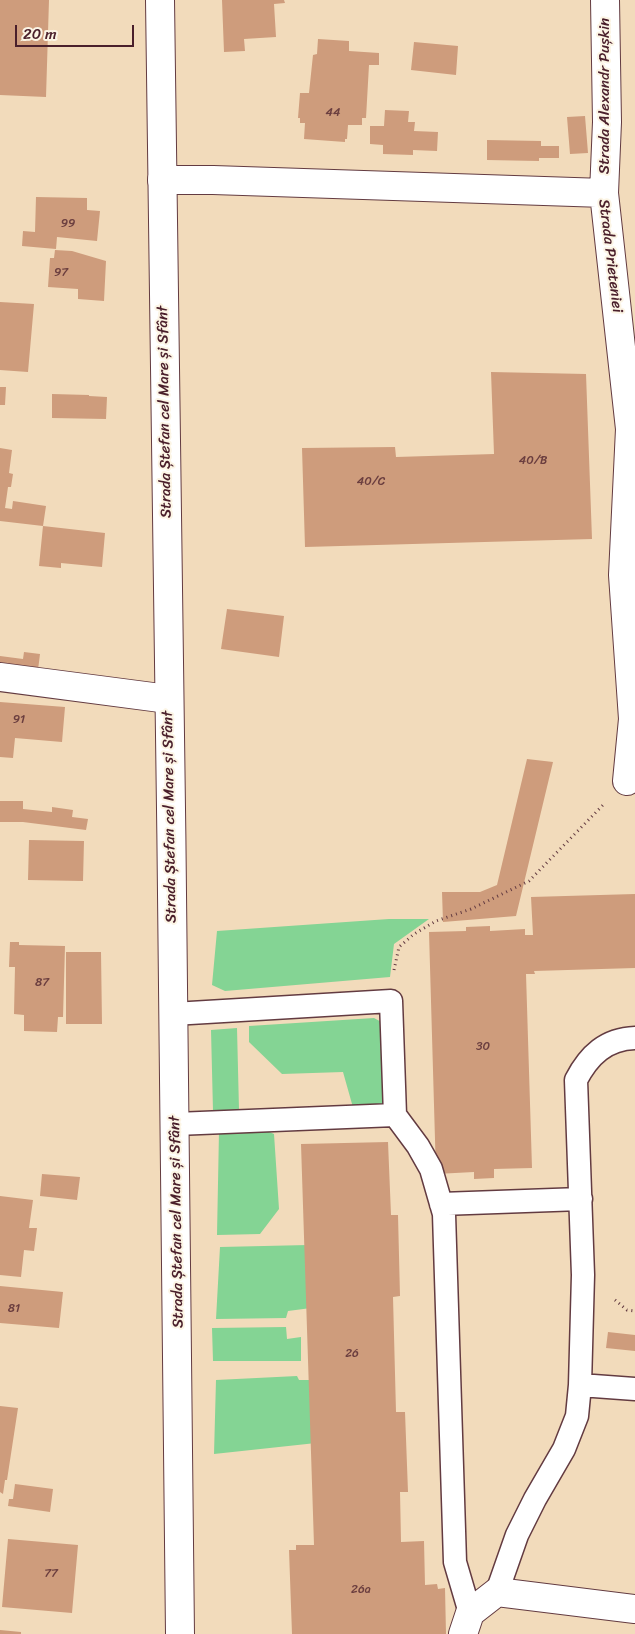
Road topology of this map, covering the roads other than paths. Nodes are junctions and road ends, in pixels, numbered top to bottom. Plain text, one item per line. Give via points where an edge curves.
1 (160, 0) edge
2 (605, 0) edge
3 (162, 180) junction
4 (604, 193) junction
5 (632, 429) edge
6 (631, 637) edge
7 (0, 677) edge
8 (168, 699) junction
9 (631, 783) edge
10 (173, 1014) junction
11 (635, 1038) edge
12 (395, 1115) junction
13 (176, 1124) junction
14 (581, 1199) junction
15 (442, 1204) junction
16 (580, 1384) junction
17 (635, 1389) edge
18 (497, 1592) junction
19 (635, 1609) edge
20 (467, 1624) edge
21 (180, 1634) edge

1 - 3 street, Strada Ștefan cel Mare și Sfânt
2 - 4 street, Strada Alexandr Pușkin via 607,122
3 - 4 street, Strada Prieteniei
3 - 8 street, Strada Ștefan cel Mare și Sfânt
4 - 5 street, Strada Prieteniei
5 - 6 street, Strada Prieteniei via 623,575
6 - 9 street, Strada Prieteniei
7 - 8 street
8 - 10 street, Strada Ștefan cel Mare și Sfânt
10 - 12 lane via 391,1001
10 - 13 street, Strada Ștefan cel Mare și Sfânt
11 - 14 lane via 602,1047 584,1064 576,1080
12 - 13 lane
12 - 15 lane via 431,1169
13 - 21 street, Strada Ștefan cel Mare și Sfânt
14 - 15 lane
14 - 16 lane
15 - 20 lane via 455,1562
16 - 17 lane
16 - 18 lane via 577,1416 564,1449 516,1535
18 - 19 street
18 - 20 street

